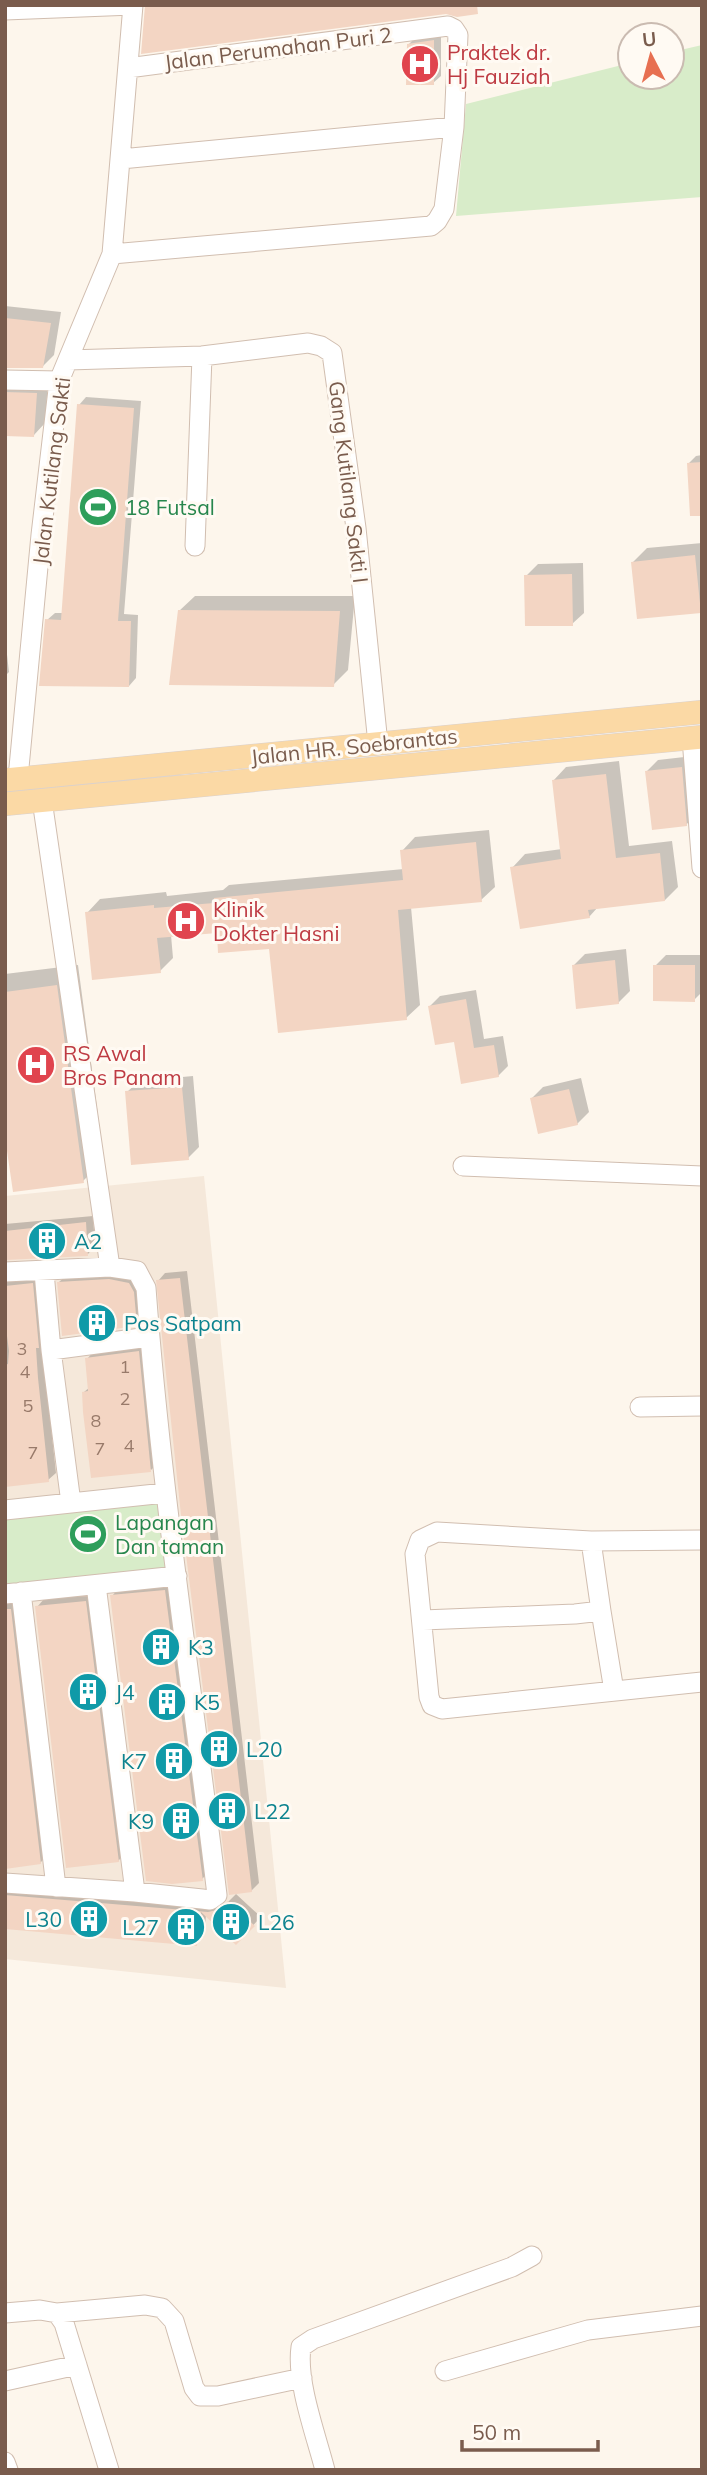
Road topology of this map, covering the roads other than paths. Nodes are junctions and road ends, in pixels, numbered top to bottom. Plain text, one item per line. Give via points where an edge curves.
1 (133, 5) edge
2 (5, 10) edge
3 (128, 68) junction
4 (454, 127) junction
5 (121, 159) junction
6 (112, 254) junction
7 (202, 356) junction
8 (68, 360) junction
9 (5, 380) edge
10 (59, 382) junction
11 (195, 546) dead end
12 (702, 712) edge
13 (697, 738) edge
14 (378, 744) junction
15 (211, 760) junction
16 (11, 779) edge
17 (214, 783) junction
18 (42, 800) junction
19 (5, 804) edge
20 (702, 868) edge
21 (463, 1166) dead end
22 (702, 1176) edge
23 (110, 1268) junction
24 (5, 1272) edge
25 (44, 1272) junction
26 (149, 1337) junction
27 (51, 1350) junction
28 (702, 1406) edge
29 (640, 1407) dead end
30 (165, 1493) junction
31 (71, 1503) junction
32 (5, 1510) edge
33 (702, 1540) edge
34 (591, 1541) junction
35 (177, 1576) junction
36 (96, 1585) junction
37 (13, 1593) edge
38 (601, 1611) junction
39 (423, 1620) junction
40 (702, 1682) edge
41 (614, 1691) junction
42 (5, 1883) edge
43 (56, 1887) junction
44 (135, 1892) junction
45 (532, 2256) dead end
46 (5, 2313) edge
47 (57, 2313) junction
48 (702, 2316) edge
49 (77, 2365) junction
50 (445, 2371) dead end
51 (302, 2378) junction
52 (5, 2381) edge
53 (5, 2462) edge
54 (8, 2470) edge
55 (109, 2470) edge
56 (325, 2470) edge

1 - 2 street
1 - 3 street, Jalan Kutilang Sakti
3 - 4 street, Jalan Perumahan Puri 2 via 448,26 458,35
3 - 5 street, Jalan Kutilang Sakti
4 - 5 street
4 - 6 street, Jalan Perumahan Puri 2 via 443,209 431,226
5 - 6 street, Jalan Kutilang Sakti
6 - 8 street, Jalan Kutilang Sakti
7 - 8 street, Gang Kutilang Sakti I
7 - 11 street
7 - 14 street, Gang Kutilang Sakti I via 308,343 332,353
8 - 10 street, Jalan Kutilang Sakti
9 - 10 street
10 - 16 street, Jalan Kutilang Sakti
12 - 14 main road, Jalan HR. Soebrantas
13 - 17 main road, Jalan HR. Soebrantas
13 - 20 street
14 - 15 main road, Jalan HR. Soebrantas
15 - 16 main road, Jalan HR. Soebrantas
15 - 17 main road
17 - 18 main road, Jalan HR. Soebrantas
18 - 19 main road, Jalan HR. Soebrantas
18 - 23 street
21 - 22 street
23 - 25 street
23 - 26 street via 137,1271 146,1288
24 - 25 street
25 - 27 street
26 - 27 street
26 - 30 street
27 - 31 street
28 - 29 street
30 - 31 street
30 - 35 street
31 - 32 street
33 - 34 street
34 - 38 street
34 - 39 street via 437,1532 420,1540 415,1554
35 - 36 street
35 - 44 street via 217,1895 210,1900
36 - 37 street
36 - 44 street
37 - 43 street
38 - 39 street
38 - 41 street
39 - 41 street via 429,1697 432,1705 442,1709
40 - 41 street
42 - 43 street
43 - 44 street
45 - 51 street via 313,2339 301,2347
46 - 47 street
47 - 49 street
47 - 51 street via 145,2305 162,2308 174,2321 200,2396
48 - 50 street via 588,2330
49 - 52 street
49 - 55 street
51 - 56 street
53 - 54 street

